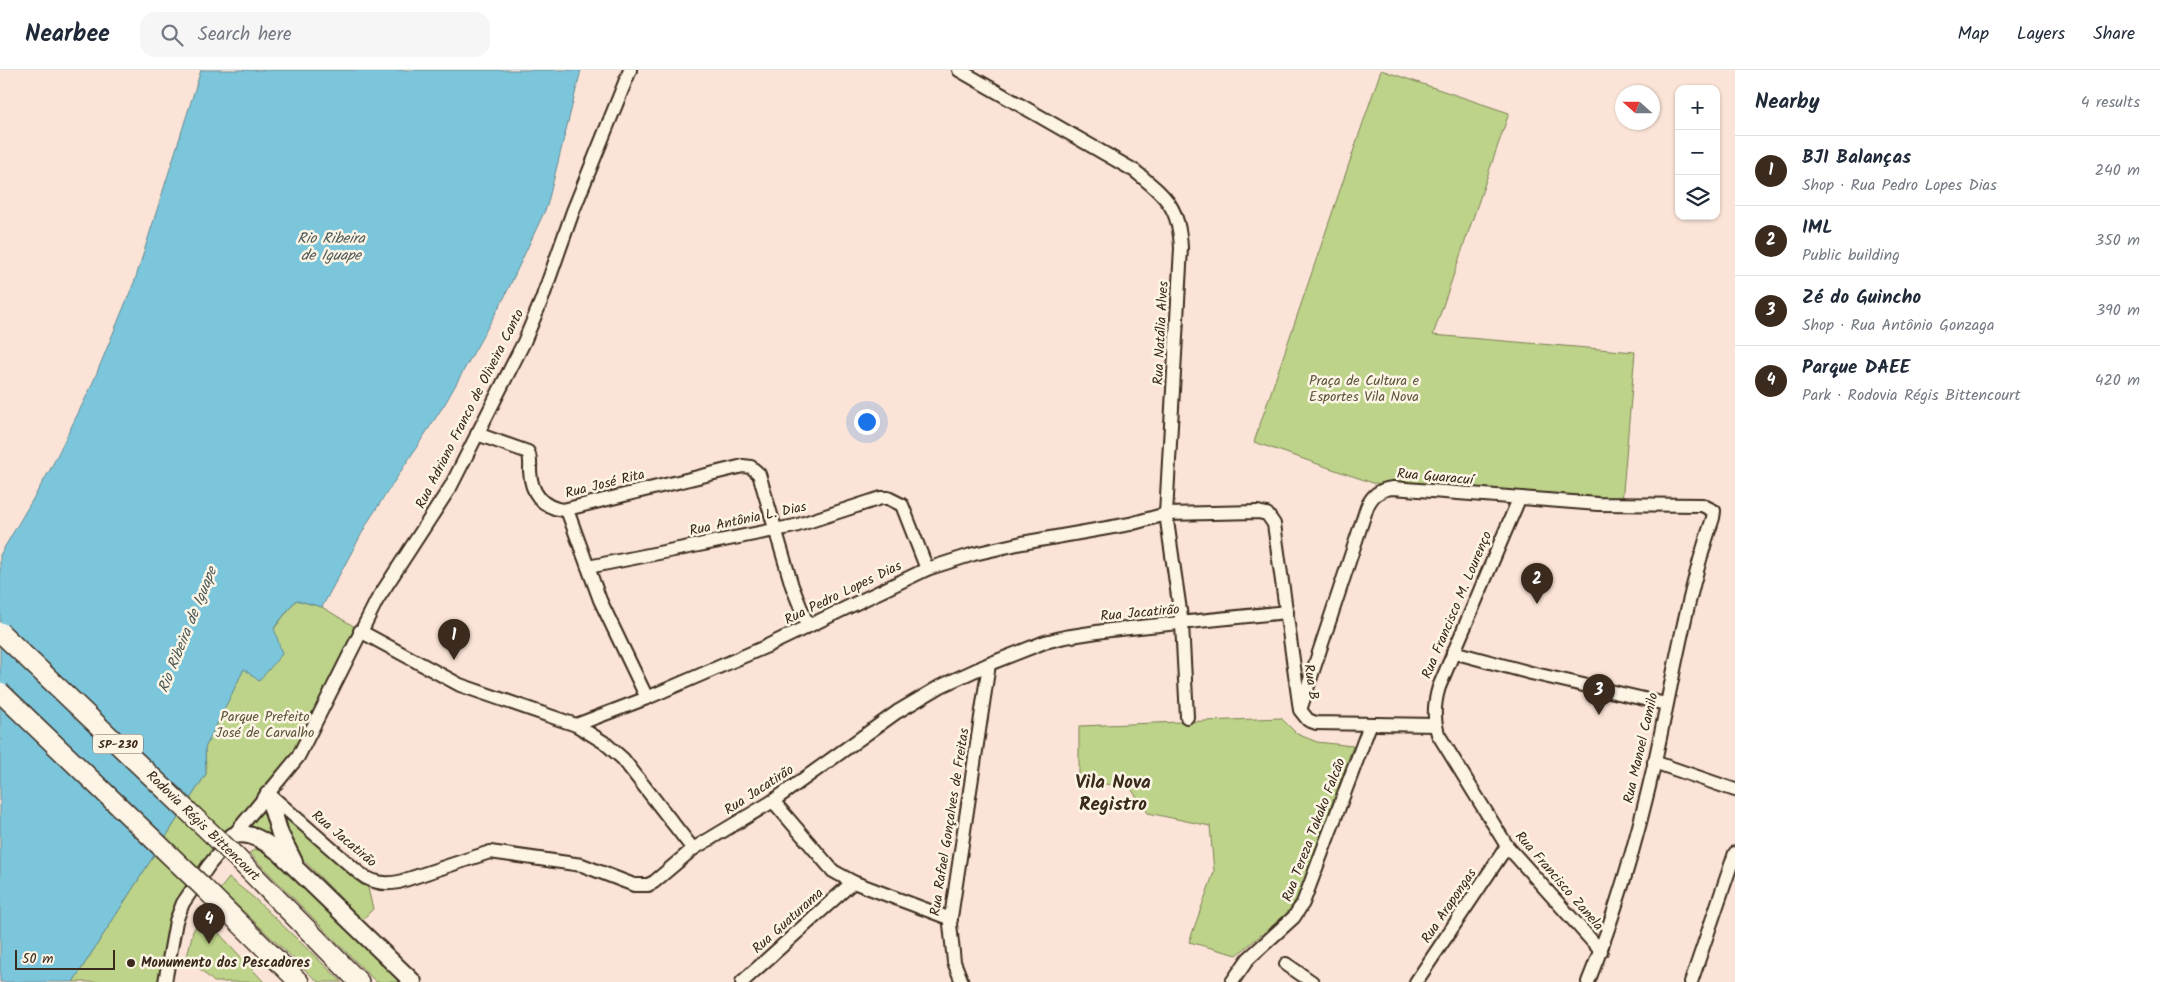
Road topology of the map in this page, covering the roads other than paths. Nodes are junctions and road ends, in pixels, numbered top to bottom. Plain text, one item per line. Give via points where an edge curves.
1 (630, 70) edge
2 (959, 70) edge
3 (477, 434) junction
4 (1519, 499) junction
5 (567, 510) junction
6 (1166, 514) junction
7 (1713, 518) joint
8 (774, 530) junction
9 (588, 567) junction
10 (927, 569) junction
11 (1287, 612) junction
12 (1182, 624) junction
13 (808, 626) junction
14 (360, 631) junction
15 (0, 632) edge
16 (1453, 652) junction
17 (989, 664) junction
18 (0, 692) edge
19 (647, 698) junction
20 (1666, 704) junction
21 (1300, 710) junction
22 (1187, 716) dead end
23 (1370, 724) junction
24 (576, 725) junction
25 (1436, 725) junction
26 (1654, 762) junction
27 (1735, 790) edge
28 (268, 794) junction
29 (773, 801) junction
30 (233, 836) junction
31 (1507, 846) junction
32 (694, 849) junction
33 (1735, 854) edge
34 (298, 870) junction
35 (853, 882) junction
36 (951, 919) junction
37 (251, 935) junction
38 (1601, 951) junction
39 (1286, 964) dead end
40 (165, 982) edge
41 (282, 982) edge
42 (299, 982) edge
43 (359, 982) edge
44 (412, 982) edge
45 (742, 982) edge
46 (962, 982) edge
47 (1232, 982) edge
48 (1312, 982) edge
49 (1416, 982) edge
50 (1588, 982) edge
51 (1691, 982) edge

1 - 3 street, Rua Adriano Franco de Oliveira Canto via 524,342
2 - 6 street, Rua Natália Alves via 1135,171 1173,208 1180,227 1181,248
3 - 5 street, Rua José Rita via 528,452 531,483 536,496 550,506
3 - 14 street, Rua Adriano Franco de Oliveira Canto via 436,511
4 - 7 street, Rua Guaracuí via 1702,505 1714,511
4 - 16 street, Rua Francisco M. Lourenço
4 - 21 street, Rua Guaracuí via 1393,488 1375,495 1367,507
5 - 8 street, Rua José Rita via 743,466 751,467 759,474
5 - 9 street
6 - 10 street, Rua Pedro Lopes Dias via 974,554
6 - 11 street, Rua Pedro Lopes Dias via 1258,512 1270,517 1274,524
6 - 12 street, Rua Natália Alves
7 - 20 street, Rua Manoel Camilo via 1693,582
8 - 9 street, Rua Antônia L. Dias
8 - 10 street, Rua Antônia L. Dias via 873,499 888,498 905,510
8 - 13 street
9 - 19 street via 603,608
10 - 13 street, Rua Pedro Lopes Dias
11 - 12 street, Rua Jacatirão
11 - 21 street, Rua B
12 - 17 street, Rua Jacatirão via 1065,637
12 - 22 street, Rua Natália Alves
13 - 19 street, Rua Pedro Lopes Dias
14 - 24 street via 460,685
14 - 28 street, Rua Adriano Franco de Oliveira Canto via 298,757
15 - 43 highway, Rodovia Régis Bittencourt / SP-230, bridge via 235,856
16 - 20 street
16 - 25 street, Rua Francisco M. Lourenço via 1437,694
17 - 29 street, Rua Jacatirão via 941,686 897,712
17 - 36 street, Rua Rafael Gonçalves de Freitas
18 - 37 highway, SP-230, bridge
19 - 24 street, Rua Pedro Lopes Dias
20 - 26 street, Rua Manoel Camilo
21 - 23 street, Rua B via 1308,720 1316,723
23 - 25 street, Rua B
23 - 47 street, Rua Tereza Takako Falcão via 1303,903 1294,916 1248,959
24 - 32 street via 623,759
25 - 31 street, Rua Francisco Zanela via 1438,734
26 - 27 street
26 - 38 street, Rua Manoel Camilo via 1616,909
28 - 30 street, Rua Adriano Franco de Oliveira Canto
28 - 32 street, Rua Jacatirão via 359,874 384,884 490,852 582,866 640,886 654,882
28 - 34 main road via 283,840
29 - 32 street, Rua Jacatirão
29 - 35 street via 824,862
30 - 34 main road via 245,834 257,838
30 - 40 street, Rua Adriano Franco de Oliveira Canto via 209,865 179,911
31 - 38 street, Rua Francisco Zanela
31 - 49 street, Rua Arapongas
33 - 51 street
34 - 44 main road
35 - 36 street
35 - 45 street, Rua Guaturama
36 - 46 street, Rua Rafael Gonçalves de Freitas via 954,962
37 - 41 highway
37 - 42 highway, SP-230
38 - 50 street, Rua Manoel Camilo
39 - 48 street

